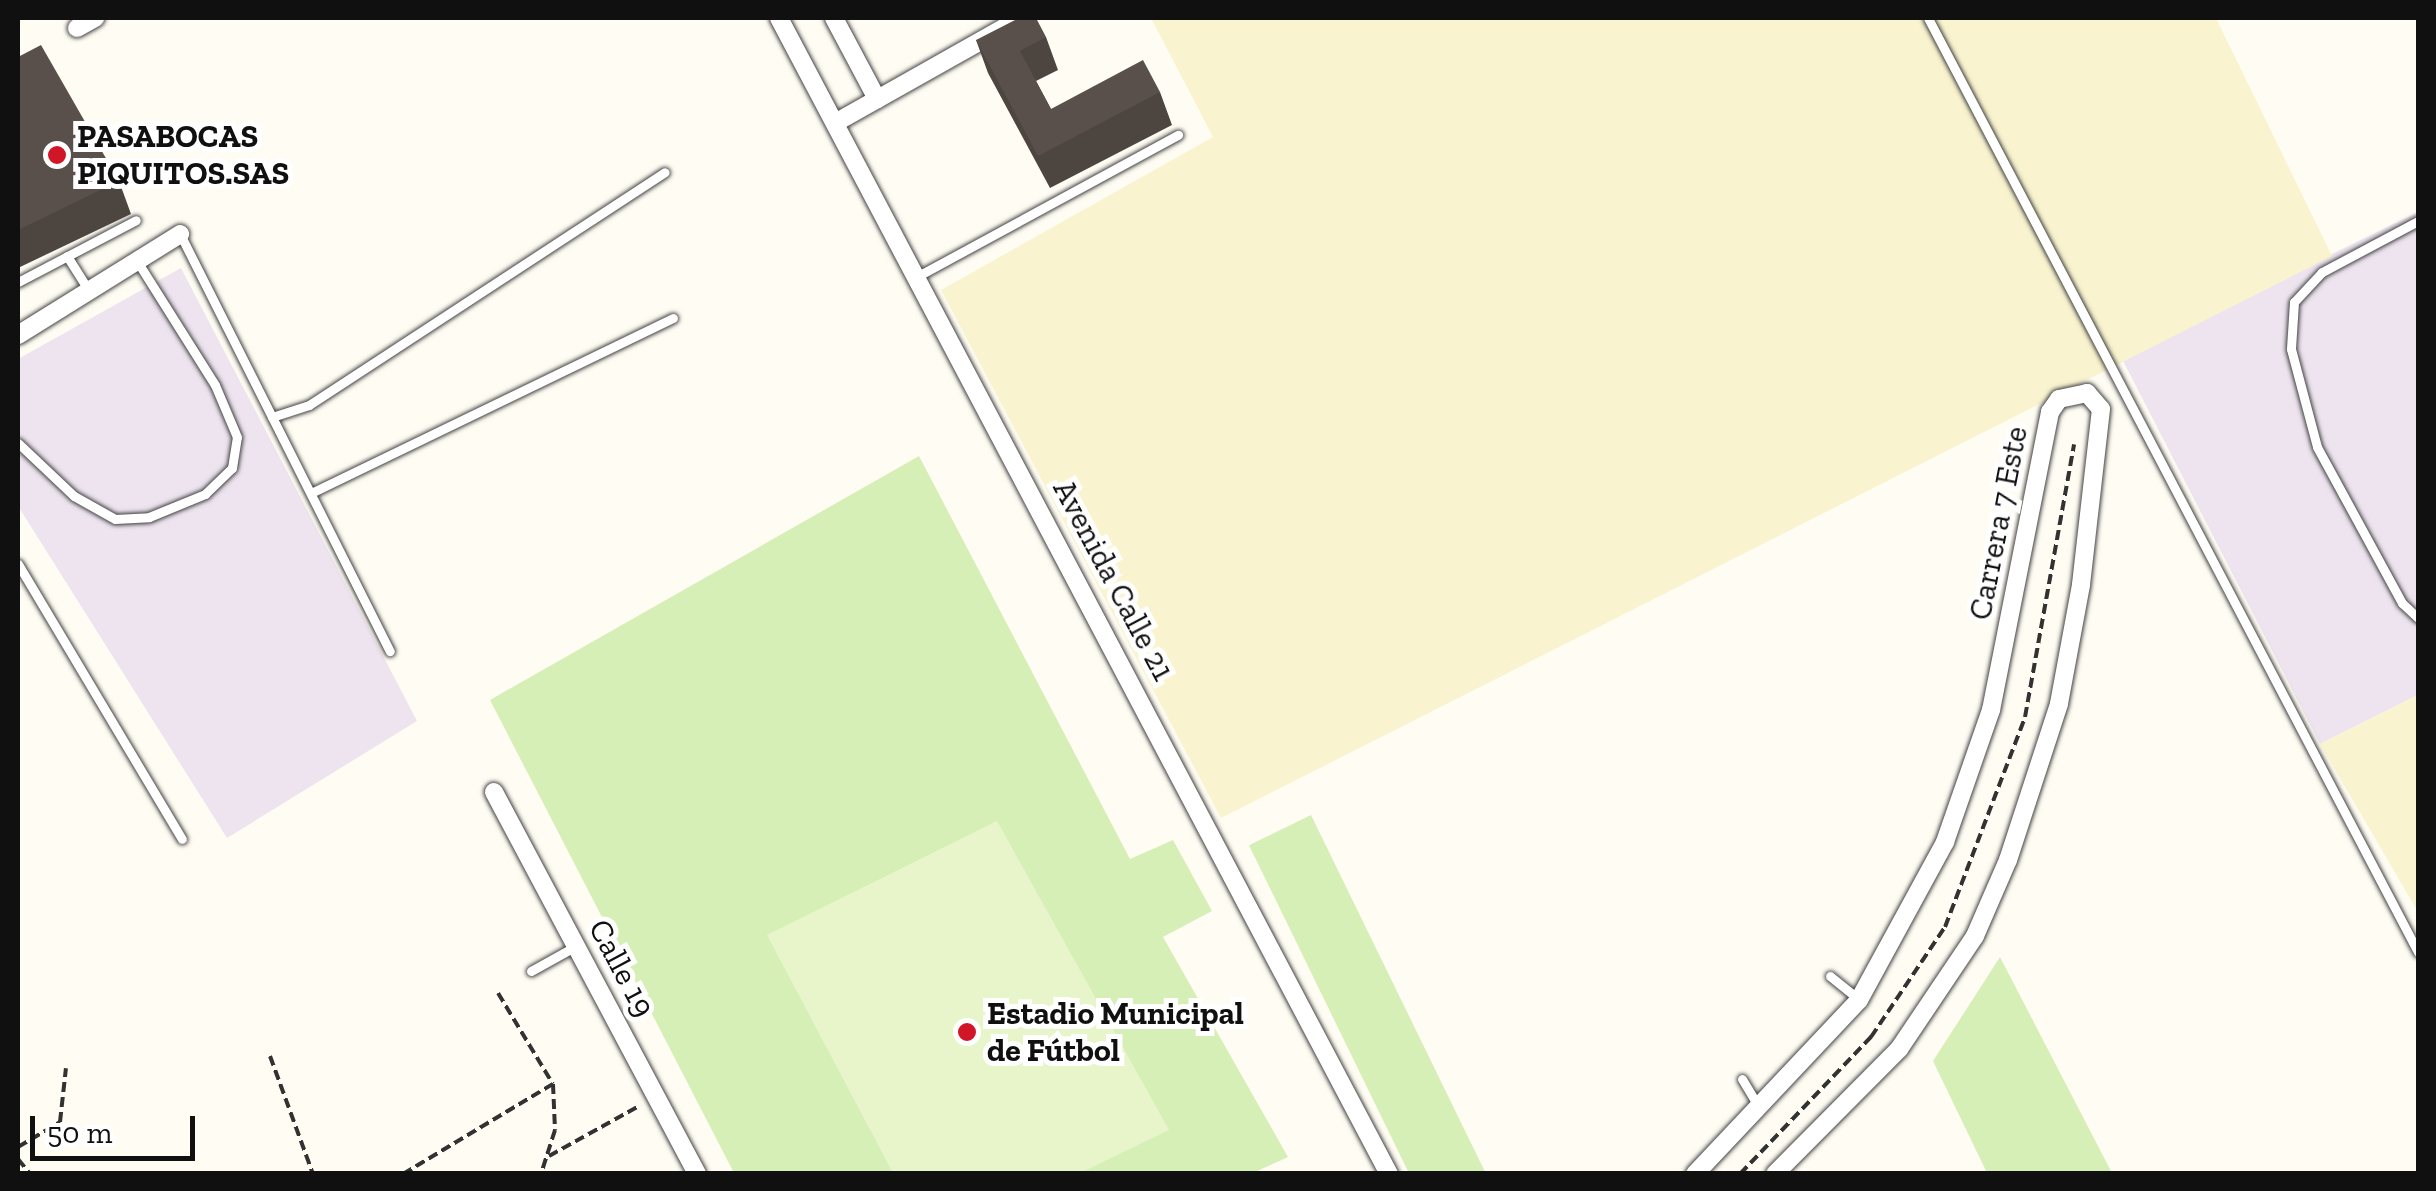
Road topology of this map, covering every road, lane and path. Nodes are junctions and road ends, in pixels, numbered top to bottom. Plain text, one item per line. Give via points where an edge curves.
1 (95, 18) edge
2 (779, 18) edge
3 (834, 18) edge
4 (1021, 18) edge
5 (1928, 18) edge
6 (77, 28) dead end
7 (877, 99) junction
8 (835, 122) junction
9 (1178, 135) dead end
10 (665, 172) dead end
11 (136, 220) dead end
12 (2418, 222) edge
13 (180, 234) joint
14 (67, 256) junction
15 (138, 261) junction
16 (918, 276) junction
17 (18, 282) edge
18 (89, 291) junction
19 (673, 318) dead end
20 (18, 335) edge
21 (272, 417) junction
22 (18, 442) edge
23 (311, 494) junction
24 (18, 564) edge
25 (2418, 618) edge
26 (390, 652) dead end
27 (494, 792) dead end
28 (182, 840) dead end
29 (576, 946) junction
30 (2418, 952) edge
31 (531, 971) dead end
32 (1830, 976) dead end
33 (498, 993) dead end
34 (1859, 1000) junction
35 (270, 1056) dead end
36 (66, 1068) dead end
37 (1742, 1079) dead end
38 (553, 1084) junction
39 (656, 1096) junction
40 (1762, 1111) junction
41 (18, 1147) edge
42 (549, 1156) junction
43 (18, 1159) edge
44 (30, 1174) edge
45 (313, 1174) edge
46 (403, 1174) edge
47 (541, 1174) edge
48 (697, 1174) edge
49 (1388, 1174) edge
50 (1696, 1174) edge
51 (1775, 1174) edge

1 - 6 street
2 - 8 street, Avenida Calle 21
3 - 7 street
4 - 7 street
5 - 30 lane
7 - 8 street
8 - 16 street, Avenida Calle 21
9 - 16 lane
10 - 21 lane via 309,405
11 - 14 lane
12 - 25 lane via 2322,272 2294,302 2292,349 2317,448 2402,603
13 - 15 street
13 - 21 lane
14 - 17 lane
14 - 18 lane
15 - 18 street
15 - 22 lane via 214,385 237,436 232,468 191,500 115,519 74,496
16 - 49 street, Avenida Calle 21
18 - 20 street
19 - 23 lane
21 - 23 lane
23 - 26 lane
24 - 28 lane
27 - 29 street, Calle 19
29 - 31 lane
29 - 39 street, Calle 19
32 - 34 lane
33 - 38 path
34 - 40 street, Carrera 7 Este
34 - 51 street, Carrera 7 Este via 1972,776 2050,412 2058,398 2087,393 2101,409 2082,585 2059,704 2008,860 1975,936 1899,1050
35 - 45 path
36 - 41 path via 60,1122
37 - 40 lane
38 - 42 path
38 - 46 path
39 - 42 path
39 - 48 street, Calle 19
40 - 50 street, Carrera 7 Este
42 - 47 path
43 - 44 path

